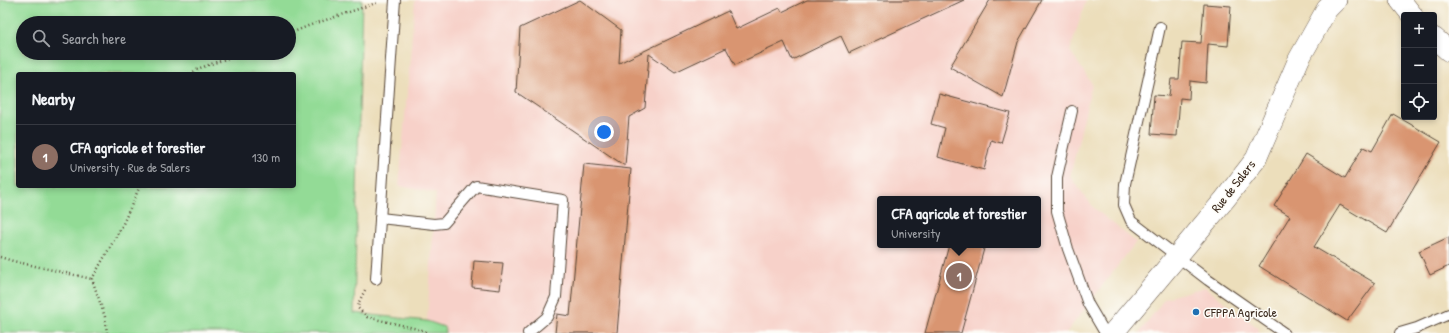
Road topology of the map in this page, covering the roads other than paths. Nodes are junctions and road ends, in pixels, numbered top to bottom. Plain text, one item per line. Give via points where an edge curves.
1 (395, 0) edge
2 (1336, 0) edge
3 (1400, 0) edge
4 (1410, 12) edge
5 (1160, 27) dead end
6 (1437, 41) edge
7 (1449, 51) edge
8 (1072, 111) dead end
9 (380, 218) junction
10 (1176, 255) junction
11 (376, 278) road end
12 (1449, 314) edge
13 (528, 333) edge
14 (1105, 333) edge
15 (1113, 333) edge
16 (1284, 333) edge
17 (1400, 333) edge

1 - 9 lane
2 - 10 street, Rue de Salers via 1327,9 1299,59 1256,159
3 - 4 street
5 - 10 lane via 1125,184 1124,205 1131,221
6 - 7 street
8 - 14 lane via 1057,177 1057,211 1088,304
9 - 11 lane
9 - 13 lane via 444,223 476,186 563,200 556,297 547,317
10 - 15 street, Rue de Salers
10 - 16 lane
12 - 17 lane

